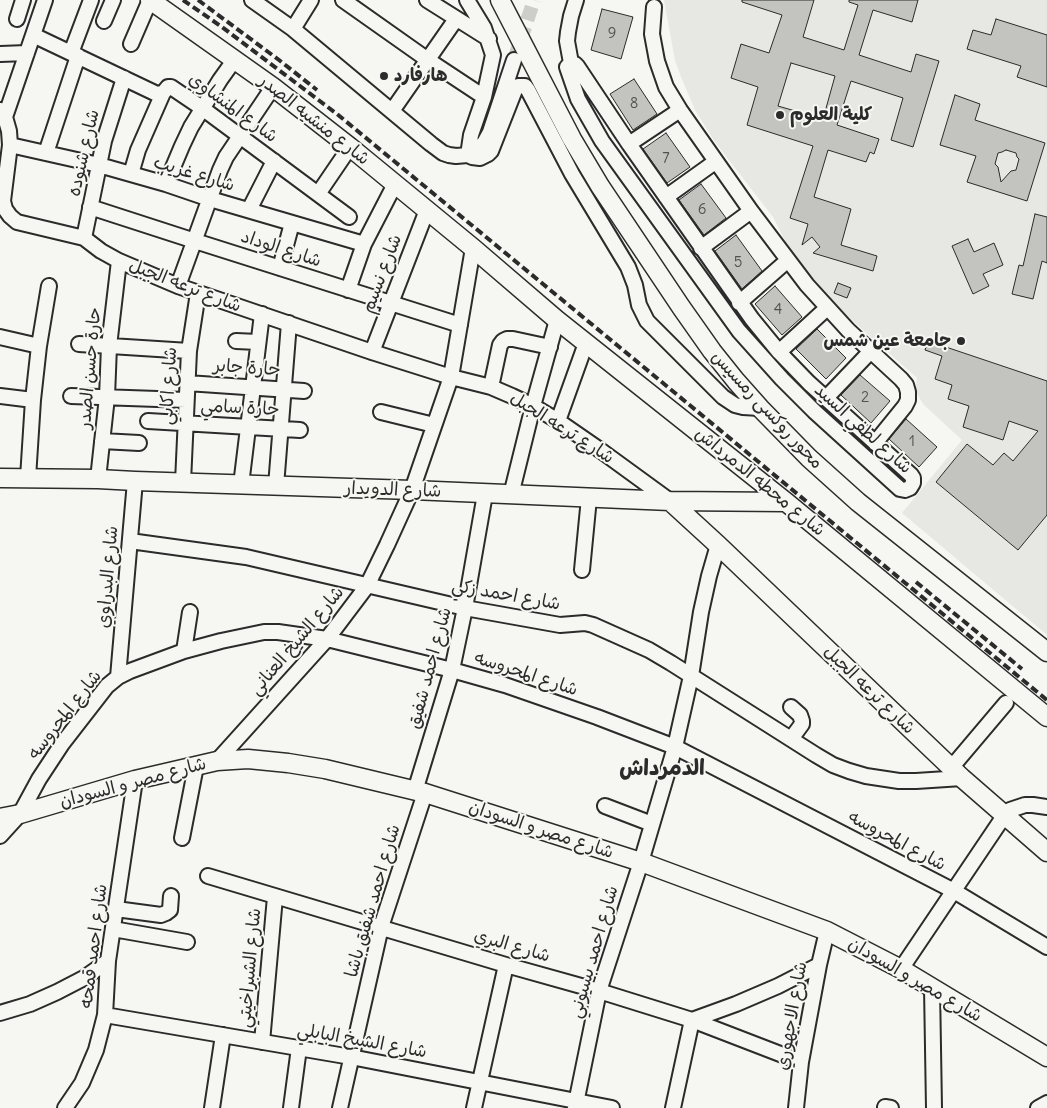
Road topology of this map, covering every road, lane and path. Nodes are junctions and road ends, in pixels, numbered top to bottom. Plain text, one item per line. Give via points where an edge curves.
1 (22, 0) edge
2 (45, 0) edge
3 (91, 0) edge
4 (113, 0) edge
5 (150, 0) edge
6 (252, 0) edge
7 (311, 0) edge
8 (343, 0) edge
9 (427, 0) edge
10 (467, 0) edge
11 (500, 0) edge
12 (576, 0) edge
13 (654, 7) dead end
14 (17, 19) dead end
15 (456, 19) junction
16 (104, 21) dead end
17 (293, 29) junction
18 (33, 35) junction
19 (489, 39) junction
20 (131, 44) dead end
21 (27, 53) junction
22 (0, 54) edge
23 (74, 55) junction
24 (235, 59) junction
25 (428, 60) junction
26 (514, 60) tunnel mouth
27 (571, 63) junction
28 (124, 78) junction
29 (273, 87) junction
30 (163, 93) junction
31 (484, 97) junction
32 (202, 108) junction
33 (680, 110) junction
34 (392, 111) junction
35 (2, 114) edge
36 (240, 136) junction
37 (629, 144) junction
38 (10, 145) junction
39 (350, 147) junction
40 (46, 153) junction
41 (468, 155) junction
42 (274, 161) junction
43 (715, 162) junction
44 (99, 165) junction
45 (131, 174) junction
46 (166, 184) junction
47 (395, 184) junction
48 (318, 194) junction
49 (666, 197) junction
50 (210, 199) junction
51 (2, 206) edge
52 (90, 207) junction
53 (249, 210) junction
54 (427, 210) junction
55 (751, 211) junction
56 (348, 217) dead end
57 (292, 223) junction
58 (84, 238) junction
59 (195, 241) junction
60 (364, 244) junction
61 (473, 248) junction
62 (702, 248) junction
63 (788, 260) junction
64 (119, 261) junction
65 (280, 268) junction
66 (49, 286) dead end
67 (178, 286) junction
68 (348, 290) junction
69 (198, 293) junction
70 (391, 303) junction
71 (739, 303) junction
72 (827, 308) junction
73 (262, 314) junction
74 (557, 320) junction
75 (289, 323) junction
76 (460, 324) junction
77 (0, 336) edge
78 (236, 341) dead end
79 (258, 342) junction
80 (586, 343) junction
81 (79, 344) dead end
82 (39, 346) junction
83 (109, 346) junction
84 (550, 347) junction
85 (189, 351) junction
86 (372, 352) junction
87 (779, 352) junction
88 (870, 352) junction
89 (451, 376) junction
90 (187, 383) junction
91 (491, 387) junction
92 (252, 388) junction
93 (284, 389) junction
94 (304, 391) dead end
95 (0, 396) edge
96 (71, 396) dead end
97 (107, 397) junction
98 (826, 398) junction
99 (33, 400) junction
100 (186, 400) junction
101 (533, 406) junction
102 (760, 408) junction
103 (381, 412) dead end
104 (148, 421) dead end
105 (558, 422) junction
106 (186, 423) junction
107 (434, 425) junction
108 (247, 427) junction
109 (280, 429) junction
110 (300, 430) dead end
111 (102, 441) junction
112 (875, 442) junction
113 (139, 444) dead end
114 (0, 478) edge
115 (28, 478) junction
116 (98, 479) junction
117 (135, 481) junction
118 (182, 482) junction
119 (241, 484) junction
120 (276, 486) junction
121 (412, 490) junction
122 (485, 494) junction
123 (511, 495) junction
124 (589, 498) junction
125 (670, 501) junction
126 (786, 502) junction
127 (130, 542) junction
128 (718, 545) junction
129 (582, 570) dead end
130 (367, 586) junction
131 (465, 608) junction
132 (190, 612) dead end
133 (328, 639) junction
134 (184, 651) junction
135 (1047, 652) edge
136 (452, 670) junction
137 (691, 676) junction
138 (118, 677) junction
139 (1006, 702) dead end
140 (791, 707) dead end
141 (1047, 717) edge
142 (791, 740) junction
143 (675, 748) junction
144 (218, 761) junction
145 (196, 766) junction
146 (956, 773) junction
147 (135, 780) junction
148 (420, 792) junction
149 (605, 806) dead end
150 (1047, 807) edge
151 (20, 814) junction
152 (1004, 816) junction
153 (0, 818) edge
154 (652, 824) junction
155 (0, 836) edge
156 (182, 838) dead end
157 (1047, 852) edge
158 (641, 862) junction
159 (208, 876) dead end
160 (954, 891) junction
161 (171, 896) dead end
162 (275, 897) junction
163 (116, 909) junction
164 (381, 927) junction
165 (113, 929) junction
166 (827, 931) junction
167 (187, 942) dead end
168 (1047, 947) edge
169 (108, 961) junction
170 (506, 965) junction
171 (819, 965) junction
172 (901, 969) junction
173 (932, 987) junction
174 (599, 991) junction
175 (0, 1012) edge
176 (105, 1015) junction
177 (692, 1020) junction
178 (223, 1035) junction
179 (262, 1042) junction
180 (299, 1048) junction
181 (1047, 1056) edge
182 (352, 1057) junction
183 (801, 1062) junction
184 (479, 1082) junction
185 (1047, 1104) edge
186 (576, 1105) edge
187 (65, 1108) edge
188 (212, 1108) edge
189 (291, 1108) edge
190 (340, 1108) edge
191 (474, 1108) edge
192 (612, 1108) edge
193 (673, 1108) edge
194 (796, 1108) edge
195 (934, 1108) edge
196 (1038, 1108) edge

1 - 14 street
2 - 18 street
3 - 23 street
4 - 16 street
5 - 20 street
5 - 24 main road, شارع منشيه الصدر
6 - 17 street
7 - 17 street
8 - 25 street
9 - 15 street
10 - 19 street
11 - 102 main road, محور روكسى رمسيس via 600,186 681,308
12 - 27 street, شارع لطفي السيد via 567,40
13 - 33 street via 652,34 657,61 666,87
15 - 19 street
15 - 25 street
17 - 34 street
18 - 21 street
18 - 23 street, شارع المنشاوي
19 - 31 street via 493,59
21 - 22 street
21 - 35 street
23 - 28 street, شارع المنشاوي
23 - 40 street
24 - 29 main road, شارع منشيه الصدر
24 - 32 street
25 - 31 street
25 - 34 street
26 - 41 street via 487,137
27 - 37 street, شارع لطفي السيد via 577,66
27 - 112 street, شارع لطفي السيد via 568,70 576,93 602,141 739,331 814,411 900,489 910,488 913,483 911,475
28 - 30 street, شارع المنشاوي via 157,94
28 - 44 street, شارع شنوده
29 - 36 street
29 - 39 main road, شارع منشيه الصدر
30 - 32 street, شارع المنشاوي via 171,87
30 - 45 street
31 - 41 street
32 - 36 street, شارع المنشاوي
32 - 46 street
33 - 37 street
33 - 43 street
34 - 41 street via 443,153
35 - 38 street, شارع ترعه الجبل via 9,131
36 - 42 street, شارع المنشاوي
36 - 50 street via 226,157
37 - 49 street, شارع لطفي السيد
38 - 40 street, شارع غريب
38 - 51 street, شارع ترعه الجبل
39 - 47 main road, شارع منشيه الصدر
39 - 48 street
40 - 44 street, شارع غريب
41 - 102 street via 480,158 491,151 516,88 525,86 568,167 628,266 639,306 647,320 723,397 735,404
42 - 48 street, شارع المنشاوي
42 - 53 street
43 - 49 street
43 - 55 street
44 - 45 street, شارع غريب
44 - 52 street, شارع شنوده
45 - 46 street, شارع غريب
46 - 50 street, شارع غريب
47 - 54 main road, شارع منشيه الصدر
47 - 60 street
48 - 56 street, شارع المنشاوي
49 - 62 street, شارع لطفي السيد
50 - 53 street, شارع غريب
50 - 59 street
51 - 58 street, شارع ترعه الجبل via 17,222
52 - 58 street, شارع شنوده
52 - 59 street, شارع الوداد
53 - 57 street, شارع غريب
54 - 61 main road, شارع منشيه الصدر
54 - 70 street, شارع نسيم
55 - 62 street
55 - 63 street
57 - 60 street, شارع غريب
57 - 65 street
58 - 64 street, شارع ترعه الجبل
59 - 65 street, شارع الوداد
59 - 67 street
60 - 68 street
61 - 74 main road, شارع محطه الدمرداش
61 - 76 street, شارع الشيخ العناني
62 - 71 street, شارع لطفي السيد
63 - 71 street
63 - 72 street
64 - 67 street, شارع ترعه الجبل
64 - 83 street, حارة حسن الصدر
65 - 68 street, شارع الوداد
66 - 82 street
67 - 69 street, شارع ترعه الجبل
68 - 70 street, شارع الوداد
69 - 73 street, شارع ترعه الجبل
69 - 85 street, شارع اكابي
70 - 76 street, شارع الوداد
70 - 86 street, شارع نسيم
71 - 87 street, شارع لطفي السيد
72 - 87 street
72 - 88 street
73 - 75 street, شارع ترعه الجبل
73 - 79 street
74 - 80 main road, شارع محطه الدمرداش
74 - 84 street
75 - 86 street, شارع ترعه الجبل
75 - 93 street
76 - 89 street, شارع الشيخ العناني
77 - 82 street
78 - 79 street
79 - 92 street
80 - 105 street
80 - 126 main road, شارع محطه الدمرداش
81 - 83 street
82 - 99 street
83 - 85 street
83 - 97 street, حارة حسن الصدر
84 - 91 street via 512,339 503,341
84 - 101 street
85 - 90 street, شارع اكابي
86 - 89 street, شارع ترعه الجبل
87 - 98 street, شارع لطفي السيد
88 - 98 street
88 - 112 street via 901,379 908,392 905,406
89 - 91 street, شارع ترعه الجبل
89 - 107 street, شارع الشيخ العناني
90 - 92 street, حارة جابر
90 - 100 street, شارع اكابي
91 - 101 street, شارع ترعه الجبل
92 - 93 street, حارة جابر
92 - 108 street
93 - 94 street, حارة جابر
93 - 109 street
95 - 99 street
96 - 97 street
97 - 100 street
97 - 111 street, حارة حسن الصدر
98 - 112 street, شارع لطفي السيد
99 - 115 street
100 - 106 street, شارع اكابي
101 - 105 street, شارع ترعه الجبل
101 - 123 street
102 - 135 main road, محور روكسى رمسيس via 858,502
103 - 107 street
104 - 106 street, حارة سامي
105 - 125 street, شارع ترعه الجبل
106 - 108 street, حارة سامي
106 - 118 street, شارع اكابي
107 - 121 street, شارع الشيخ العناني
108 - 109 street, حارة سامي
108 - 119 street
109 - 110 street, حارة سامي
109 - 120 street
111 - 113 street
111 - 116 street, حارة حسن الصدر
114 - 115 main road, شارع الدويدار
115 - 116 main road, شارع الدويدار
116 - 117 main road, شارع الدويدار
117 - 118 main road, شارع الدويدار
117 - 127 street, شارع البدراوي
118 - 119 main road, شارع الدويدار
119 - 120 main road, شارع الدويدار
120 - 121 main road, شارع الدويدار
121 - 122 main road, شارع الدويدار
121 - 130 street, شارع الشيخ العناني
122 - 123 main road, شارع الدويدار
122 - 131 street, شارع احمد شفيق
123 - 124 main road, شارع الدويدار
124 - 125 main road, شارع الدويدار
124 - 129 street
125 - 126 main road, شارع الدويدار
125 - 128 main road, شارع ترعه الجبل
126 - 141 main road, شارع محطه الدمرداش
127 - 130 street, شارع احمد زكي via 246,557
127 - 138 street, شارع البدراوي
128 - 137 street, شارع احمد بسيوني via 701,612
128 - 146 main road, شارع ترعه الجبل
130 - 131 street, شارع احمد زكي
130 - 133 street, شارع الشيخ العناني
131 - 136 street, شارع احمد شفيق
131 - 137 street, شارع احمد زكي via 560,625 593,625 649,650
132 - 134 street
133 - 134 street, شارع المحروسه via 264,632
133 - 136 street, شارع المحروسه
133 - 144 street, شارع الشيخ العناني
134 - 138 street, شارع المحروسه
136 - 143 street, شارع المحروسه via 597,717
136 - 148 street, شارع احمد شفيق
137 - 142 street, شارع احمد زكي
137 - 143 street, شارع احمد بسيوني
138 - 151 street, شارع المحروسه via 106,686 62,744
139 - 146 street
140 - 142 street via 800,715 802,724
142 - 146 street, شارع احمد زكي via 833,764 866,776 916,781
143 - 154 street, شارع احمد بسيوني
143 - 160 street, شارع المحروسه
144 - 145 main road, شارع مصر و السودان
144 - 148 main road, شارع مصر و السودان via 248,759 288,763
145 - 147 main road, شارع مصر و السودان
145 - 156 street
146 - 152 main road, شارع ترعه الجبل
147 - 151 main road, شارع مصر و السودان
147 - 163 street, شارع احمد قمحه
148 - 158 main road, شارع مصر و السودان
148 - 164 street, شارع احمد شفيق باشا
149 - 154 street
150 - 152 street via 1025,805 1010,810
151 - 153 main road, شارع مصر و السودان
151 - 155 street, شارع المحروسه
152 - 157 main road, شارع ترعه الجبل
152 - 160 street
154 - 158 street, شارع احمد بسيوني
158 - 166 main road, شارع مصر و السودان
158 - 174 street, شارع احمد بسيوني
159 - 162 street, شارع البري
160 - 168 street, شارع المحروسه
160 - 172 street
161 - 163 street via 170,910 161,915
162 - 164 street, شارع البري
162 - 179 street, شارع الشبراخيتي
163 - 165 street, شارع احمد قمحه
164 - 170 street, شارع البري
164 - 182 street, شارع احمد شفيق باشا
165 - 167 street
165 - 169 street, شارع احمد قمحه
166 - 171 street, شارع الاجهوري
166 - 172 main road, شارع مصر و السودان
169 - 175 street via 57,992
169 - 176 street, شارع احمد قمحه
170 - 174 street, شارع البري
170 - 184 street
171 - 177 street via 778,986
171 - 183 street, شارع الاجهوري
172 - 173 main road, شارع مصر و السودان
173 - 181 main road, شارع مصر و السودان
173 - 195 street
174 - 177 street, شارع البري
174 - 186 street, شارع احمد بسيوني
176 - 178 street, شارع الشيخ البابلي
176 - 187 street, شارع احمد قمحه via 96,1050 82,1084
177 - 183 street, شارع البري
177 - 193 street
178 - 179 street, شارع الشيخ البابلي
178 - 188 street
179 - 180 street, شارع الشيخ البابلي
180 - 182 street, شارع الشيخ البابلي
180 - 189 street
182 - 184 street, شارع الشيخ البابلي
182 - 190 street, شارع احمد شفيق باشا
183 - 194 street, شارع الاجهوري
184 - 186 street, شارع الشيخ البابلي
184 - 191 street
185 - 196 street
186 - 192 street, شارع الشيخ البابلي

